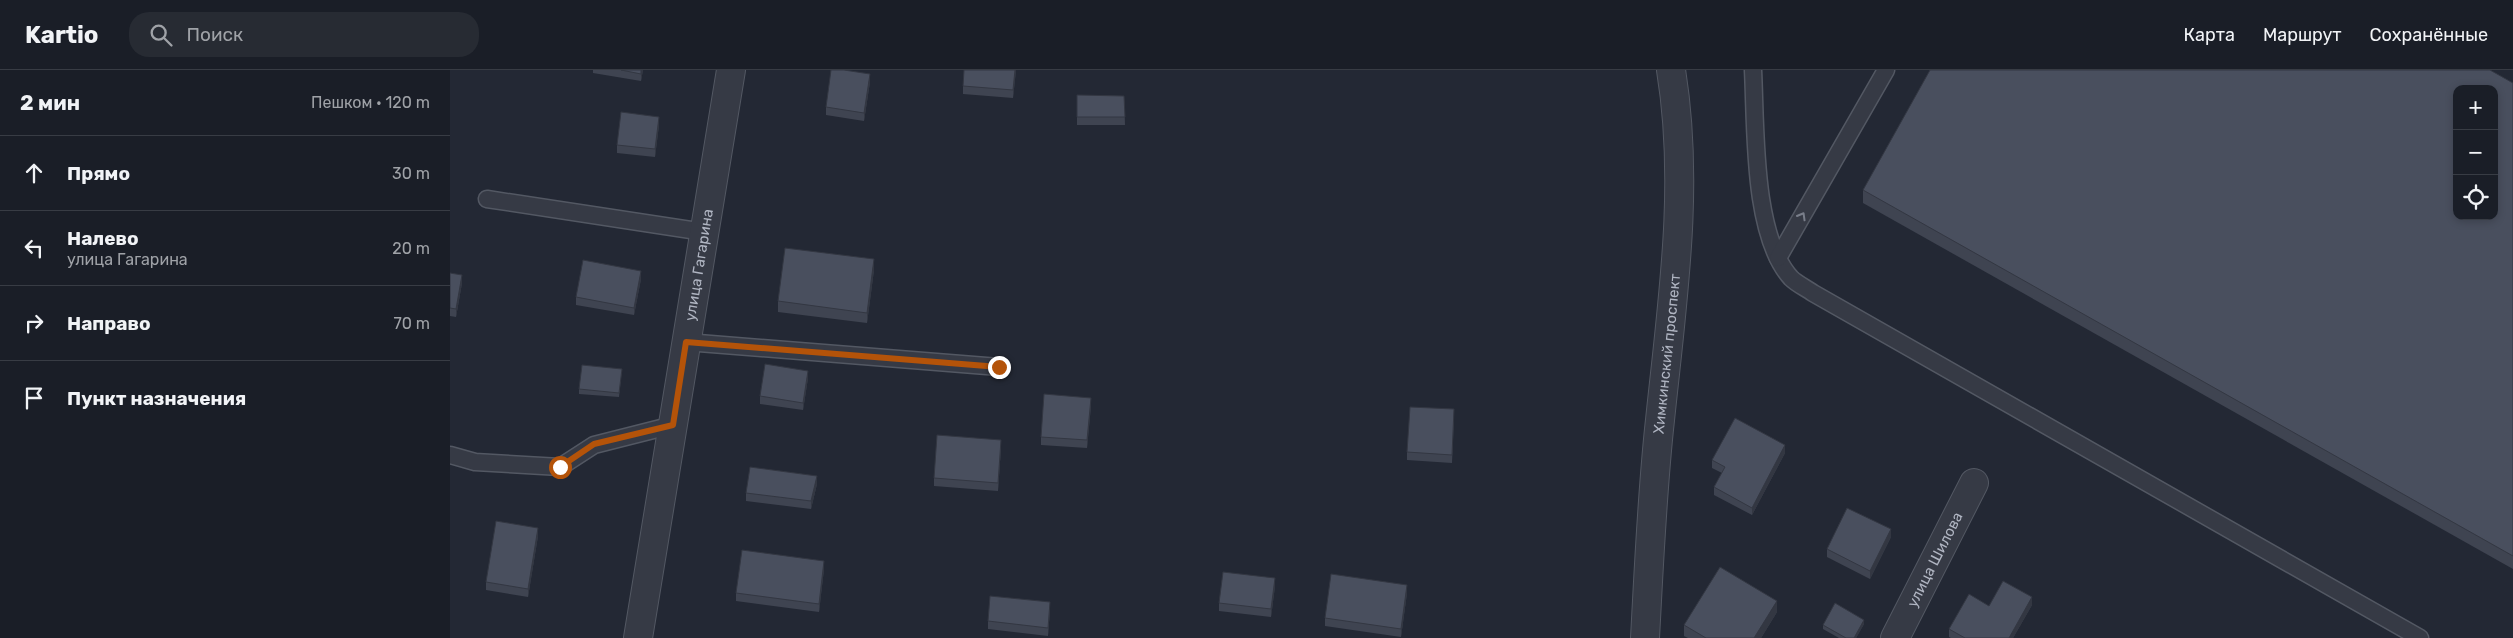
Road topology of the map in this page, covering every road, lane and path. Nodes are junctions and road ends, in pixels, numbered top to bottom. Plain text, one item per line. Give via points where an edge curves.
1 (731, 70) edge
2 (1670, 70) edge
3 (1753, 70) edge
4 (1886, 70) edge
5 (486, 199) dead end
6 (704, 232) junction
7 (1778, 258) junction
8 (686, 342) junction
9 (999, 367) dead end
10 (673, 425) junction
11 (450, 455) edge
12 (1974, 483) dead end
13 (638, 638) edge
14 (1645, 638) edge
15 (1895, 638) edge
16 (2420, 638) edge

1 - 6 street, улица Гагарина
2 - 14 street, Химкинский проспект via 1675,98 1680,230 1652,493
3 - 7 lane via 1760,189 1768,233
7 -> 4 lane
5 - 6 lane
6 - 8 street, улица Гагарина
7 - 16 lane via 1792,278 1813,293
8 - 9 lane
8 - 10 street, улица Гагарина
10 - 11 lane via 594,444 560,467 475,462
10 - 13 street, улица Гагарина
12 - 15 street, улица Шилова

